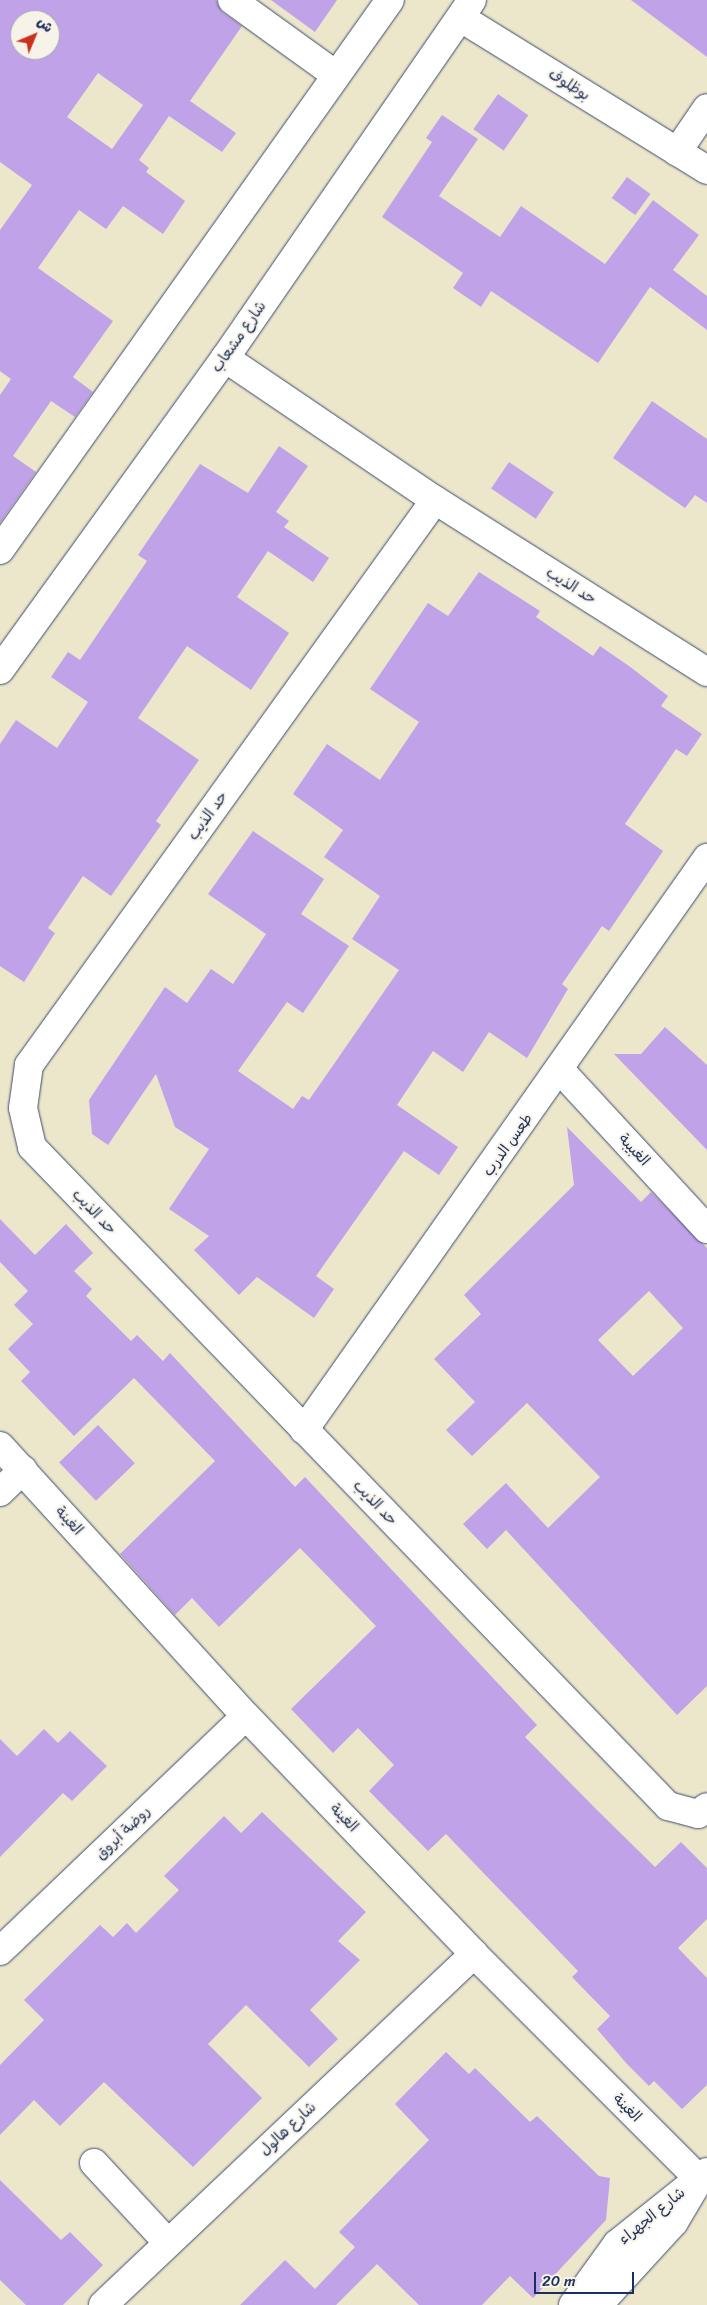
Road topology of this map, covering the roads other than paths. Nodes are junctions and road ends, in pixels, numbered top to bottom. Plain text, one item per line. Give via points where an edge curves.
1 (232, 0) edge
2 (390, 0) edge
3 (467, 9) edge
4 (336, 75) junction
5 (707, 108) edge
6 (677, 152) junction
7 (707, 170) edge
8 (225, 358) junction
9 (435, 500) junction
10 (0, 550) edge
11 (0, 670) edge
12 (707, 672) edge
13 (702, 877) edge
14 (561, 1071) junction
15 (707, 1230) edge
16 (304, 1430) junction
17 (0, 1446) edge
18 (23, 1470) junction
19 (0, 1492) edge
20 (246, 1716) junction
21 (707, 1807) edge
22 (0, 1951) edge
23 (474, 1954) junction
24 (94, 2163) dead end
25 (703, 2176) edge
26 (168, 2243) junction
27 (102, 2305) edge
28 (573, 2305) edge
29 (598, 2305) edge

1 - 4 street
2 - 4 street
3 - 6 street, بوظلوف
3 - 8 street, شارع مشعاب
4 - 10 street
5 - 6 street
6 - 7 street, بوظلوف
8 - 9 street, حد الذيب
8 - 11 street, شارع مشعاب
9 - 12 street, حد الذيب
9 - 16 street, حد الذيب via 29,1065 24,1100 32,1147
13 - 14 street, طعس الدرب
14 - 15 street, الغبيبة
14 - 16 street, طعس الدرب
16 - 21 street, حد الذيب via 668,1806 698,1814
17 - 18 street, الغينة
18 - 19 street
18 - 20 street, الغينة
20 - 22 street, روضة أبروق
20 - 23 street, الغينة
23 - 25 street, الغينة
23 - 26 street, شارع هالول
24 - 26 street
25 - 28 street, شارع الجهراء via 617,2244
25 - 29 street, شارع الجهراء via 674,2222
26 - 27 street, شارع هالول

